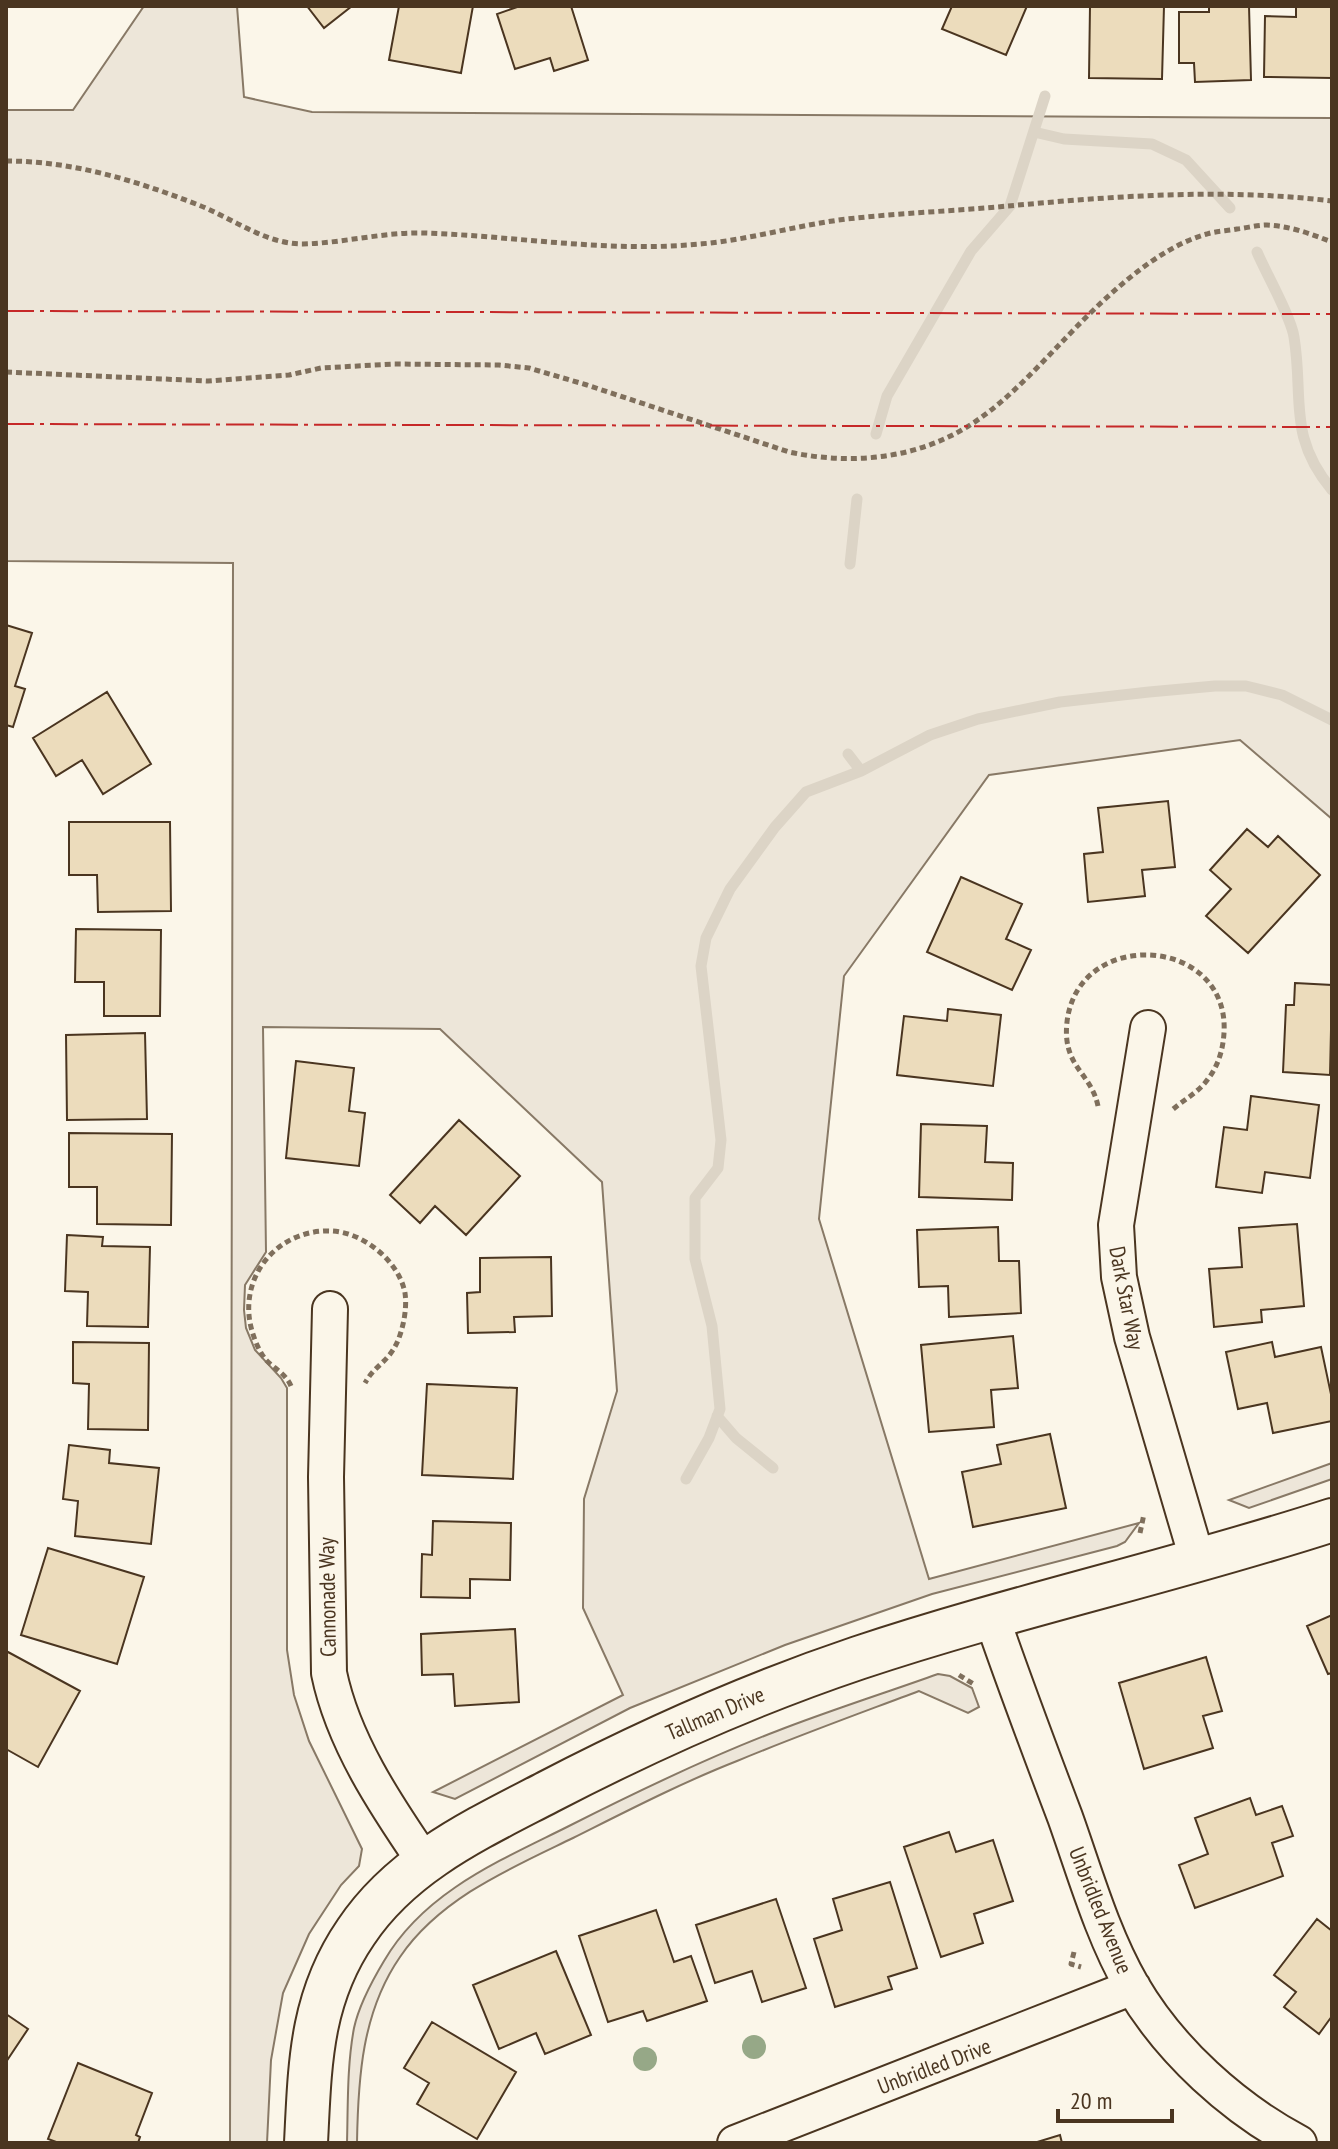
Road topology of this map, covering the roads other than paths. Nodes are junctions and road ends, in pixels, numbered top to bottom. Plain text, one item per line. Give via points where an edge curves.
1 (1148, 1028) dead end
2 (330, 1309) dead end
3 (1332, 1520) edge
4 (1198, 1562) junction
5 (992, 1618) junction
6 (424, 1861) junction
7 (1133, 1987) junction
8 (306, 2143) edge
9 (735, 2143) edge
10 (1299, 2143) edge

1 - 4 street, Dark Star Way via 1115,1251 1132,1337
2 - 6 street, Cannonade Way via 329,1673 344,1725
3 - 4 street, Tallman Drive
4 - 5 street, Tallman Drive
5 - 6 street, Tallman Drive via 857,1658 727,1706 550,1791
5 - 7 street, Unbridled Avenue via 1108,1934
6 - 8 street, Tallman Drive via 369,1914 331,1975 312,2043
7 - 9 street, Unbridled Drive
7 - 10 street, Unbridled Avenue via 1205,2075

